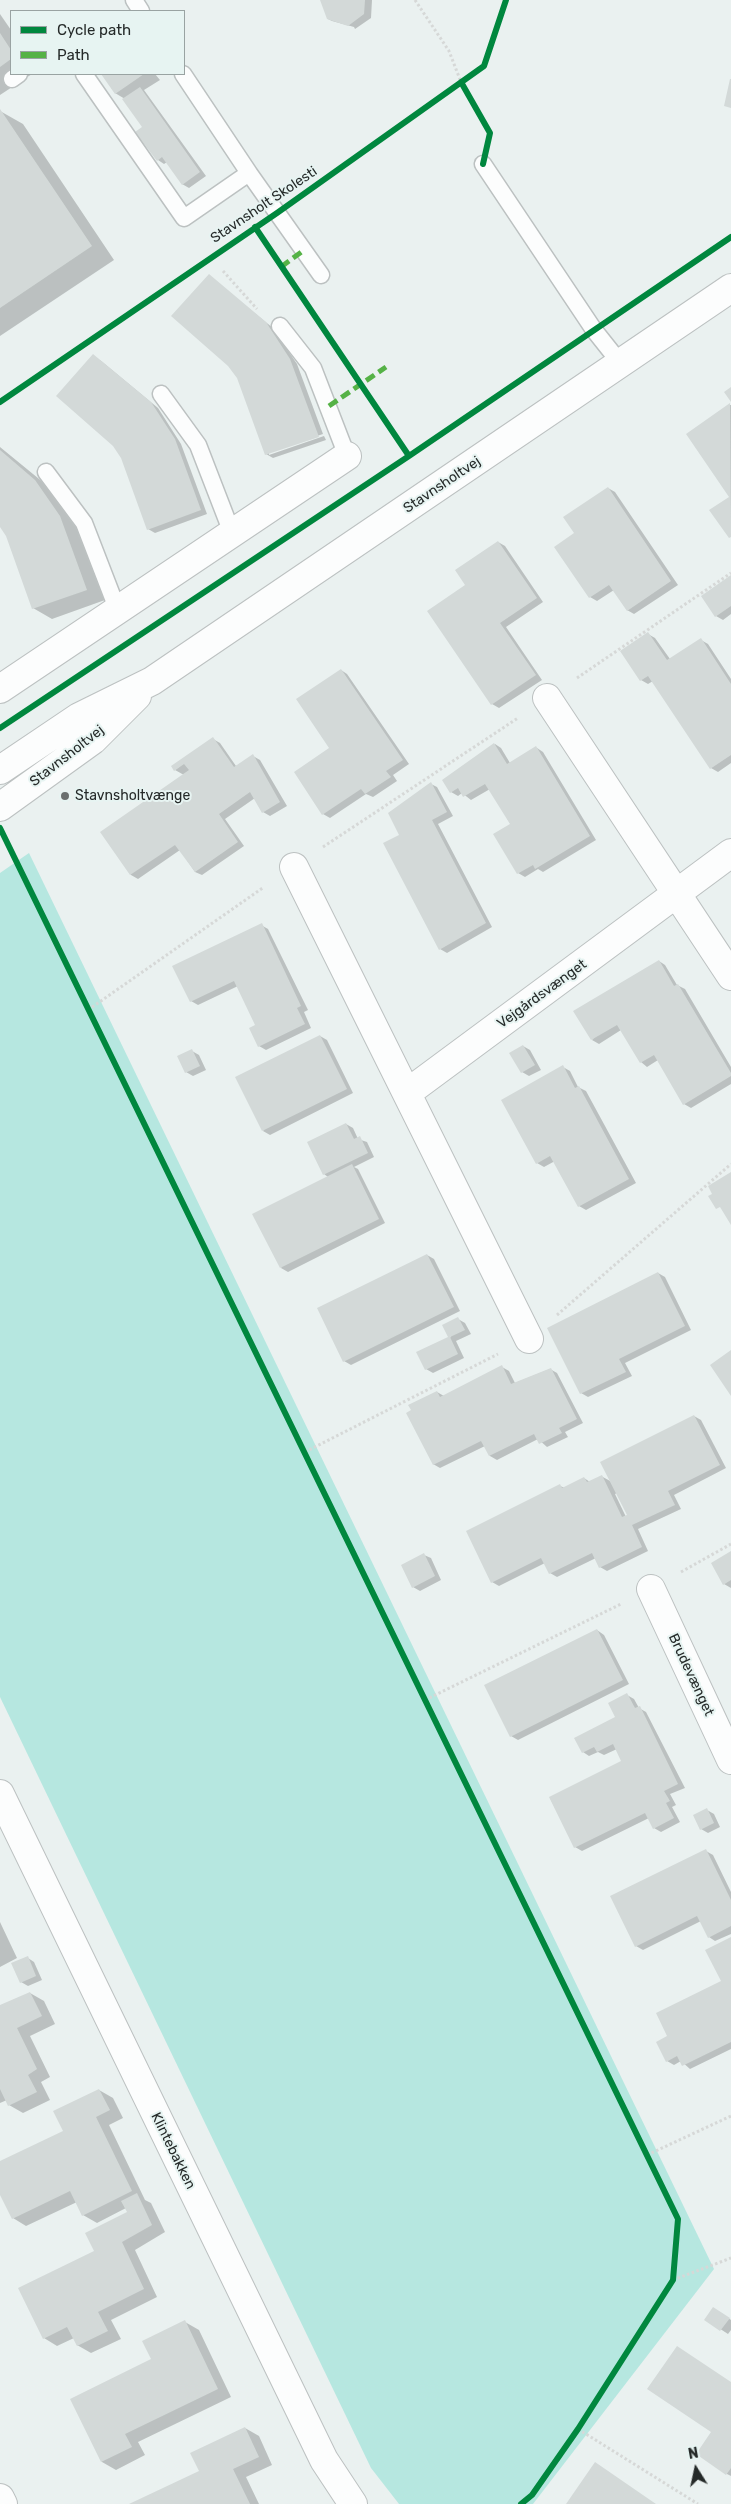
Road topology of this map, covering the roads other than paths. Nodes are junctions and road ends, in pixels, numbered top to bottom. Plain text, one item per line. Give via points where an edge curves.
1 (85, 75) edge
2 (184, 75) edge
3 (483, 164) dead end
4 (249, 173) junction
5 (321, 275) dead end
6 (731, 288) edge
7 (280, 326) road end
8 (621, 364) junction
9 (161, 394) dead end
10 (347, 456) joint
11 (46, 472) dead end
12 (232, 533) junction
13 (118, 611) junction
14 (152, 681) junction
15 (0, 687) edge
16 (547, 698) road end
17 (0, 770) edge
18 (0, 807) edge
19 (731, 853) edge
20 (294, 867) road end
21 (677, 895) junction
22 (731, 976) edge
23 (407, 1093) junction
24 (529, 1339) dead end
25 (651, 1589) road end
26 (731, 1760) edge
27 (0, 1794) edge
28 (0, 2498) edge
29 (3, 2504) edge
30 (353, 2504) edge

1 - 4 lane via 184,218
2 - 4 lane
3 - 8 lane via 594,330
4 - 5 lane
6 - 8 street, Stavnsholtvej
7 - 10 lane via 313,368
8 - 14 street, Stavnsholtvej
9 - 12 lane via 198,445
10 - 12 street
11 - 13 lane via 84,523
12 - 13 street
13 - 15 street
14 - 17 street, Stavnsholtvej via 79,717
14 - 18 street, Stavnsholtvej via 93,740
16 - 21 street
19 - 21 street, Vejgårdsvænget
20 - 23 street
21 - 22 street
21 - 23 street, Vejgårdsvænget
23 - 24 street
25 - 26 street, Brudevænget
27 - 30 street, Klintebakken via 324,2460
28 - 29 street

